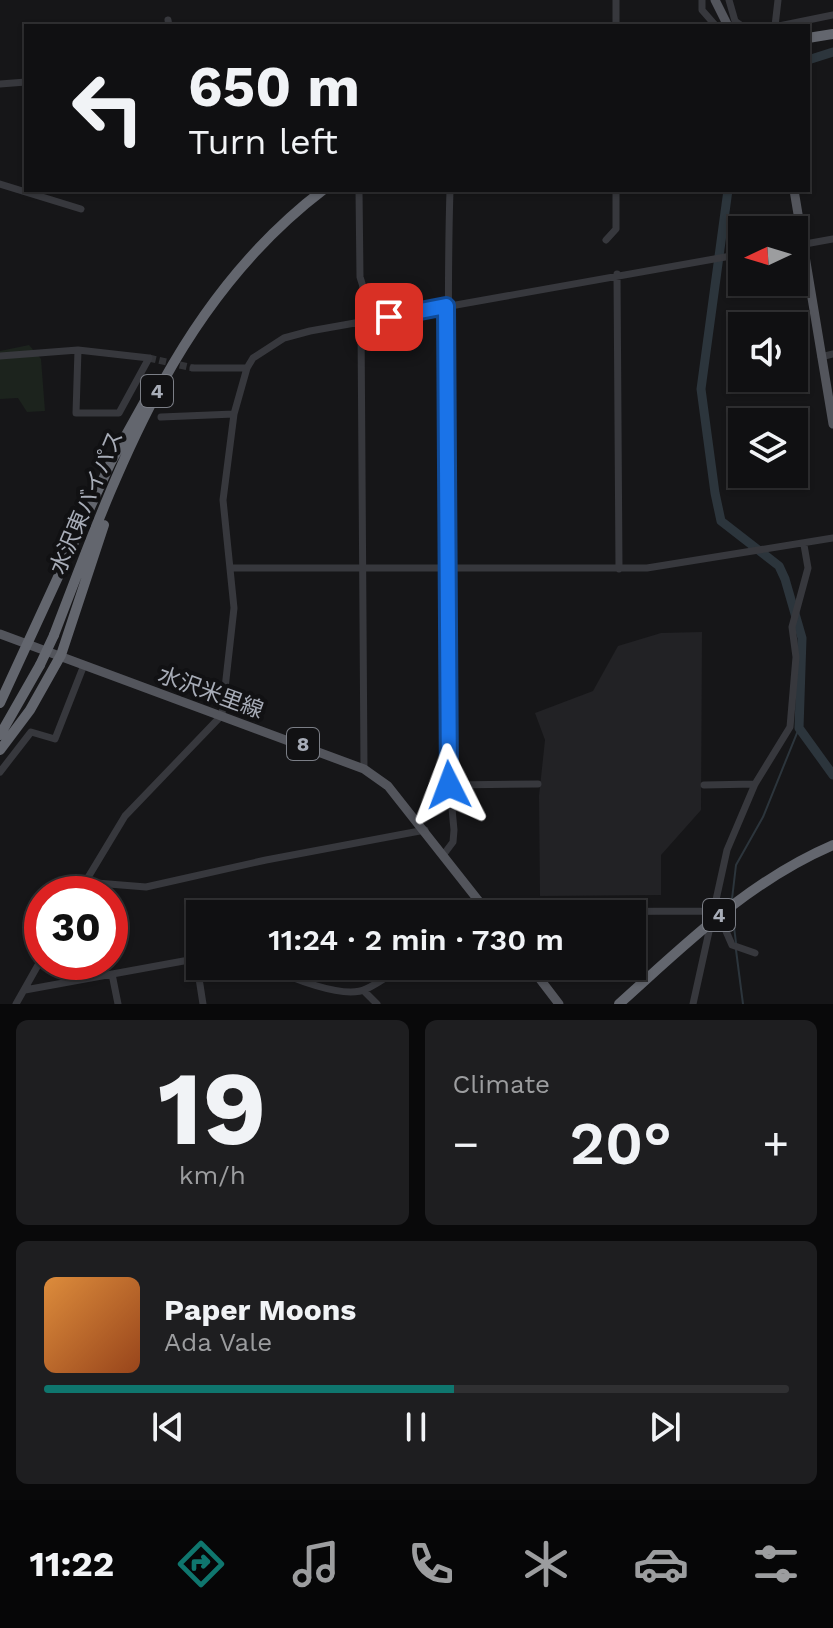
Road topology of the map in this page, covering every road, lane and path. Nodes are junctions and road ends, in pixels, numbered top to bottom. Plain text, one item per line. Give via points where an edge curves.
1 (616, 0) edge
2 (702, 0) edge
3 (715, 0) edge
4 (729, 0) edge
5 (778, 0) edge
6 (833, 15) edge
7 (616, 24) edge
8 (714, 24) edge
9 (727, 24) edge
10 (739, 24) edge
11 (777, 24) edge
12 (787, 24) edge
13 (833, 34) edge
14 (810, 38) edge
15 (24, 82) edge
16 (0, 84) edge
17 (0, 184) edge
18 (24, 191) edge
19 (26, 192) edge
20 (321, 192) edge
21 (359, 192) edge
22 (450, 192) edge
23 (616, 192) edge
24 (794, 192) edge
25 (81, 209) dead end
26 (796, 216) edge
27 (833, 239) edge
28 (606, 240) dead end
29 (808, 244) edge
30 (728, 255) edge
31 (617, 274) junction
32 (808, 294) edge
33 (446, 306) junction
34 (361, 322) junction
35 (189, 332) junction
36 (78, 350) junction
37 (833, 354) edge
38 (0, 356) edge
39 (821, 357) junction
40 (193, 368) tunnel mouth
41 (247, 368) junction
42 (234, 414) junction
43 (161, 417) dead end
44 (833, 424) edge
45 (135, 437) junction
46 (833, 538) edge
47 (804, 545) junction
48 (232, 568) junction
49 (362, 568) junction
50 (450, 568) junction
51 (619, 569) junction
52 (0, 634) edge
53 (27, 643) junction
54 (61, 655) junction
55 (84, 665) junction
56 (0, 703) edge
57 (222, 715) junction
58 (0, 735) edge
59 (0, 750) edge
60 (364, 769) junction
61 (0, 772) edge
62 (538, 784) dead end
63 (755, 784) junction
64 (449, 785) junction
65 (704, 785) dead end
66 (425, 830) junction
67 (833, 845) edge
68 (444, 854) junction
69 (88, 876) edge
70 (128, 886) edge
71 (478, 900) edge
72 (646, 915) edge
73 (715, 916) junction
74 (755, 953) dead end
75 (186, 961) edge
76 (128, 971) edge
77 (30, 980) edge
78 (79, 980) edge
79 (113, 980) edge
80 (200, 980) edge
81 (303, 980) edge
82 (380, 980) edge
83 (541, 980) edge
84 (25, 990) junction
85 (364, 991) junction
86 (16, 1004) edge
87 (118, 1004) edge
88 (203, 1004) edge
89 (377, 1004) edge
90 (559, 1004) edge
91 (619, 1004) edge
92 (693, 1004) edge

1 - 7 street
2 - 8 street via 702,10
3 - 9 main road
4 - 10 street
5 - 11 street
6 - 12 street
13 - 14 highway
15 - 16 street
17 - 18 street
19 - 25 street
20 - 35 highway, 水沢東バイパス / 4 via 248,257
21 - 34 street
22 - 33 street
23 - 28 street via 616,229
24 - 26 main road
27 - 29 street
30 - 31 street
31 - 33 street
31 - 51 street
32 - 39 main road
33 - 34 street
33 - 50 street
34 - 41 street via 284,338 260,351
34 - 49 street
35 - 45 highway, 水沢東バイパス / 4
35 - 53 highway via 111,462
36 - 36 street via 149,358 119,413 76,413
36 - 38 street
37 - 39 street
39 - 44 main road
40 - 41 street
41 - 42 street
42 - 43 street
42 - 48 street via 223,500
45 - 54 highway
45 - 58 highway, 水沢東バイパス / 4, bridge via 54,635
46 - 47 street
47 - 51 street
47 - 63 street via 808,568 794,624 790,727
48 - 49 street
48 - 57 street via 232,648
49 - 50 street
49 - 60 street
50 - 51 street
50 - 64 street
52 - 53 main road, 水沢米里線 / 8
53 - 54 main road, 水沢米里線 / 8
53 - 56 highway
54 - 55 main road, 水沢米里線 / 8
54 - 59 highway
55 - 57 main road, 水沢米里線 / 8
55 - 61 street via 55,739 31,732
57 - 60 main road, 水沢米里線 / 8
57 - 69 street via 125,816
60 - 66 main road, 水沢米里線 / 8 via 388,786
62 - 64 street
63 - 65 street
63 - 73 street via 727,850
64 - 68 street via 454,830
66 - 68 main road, 水沢米里線 / 8
66 - 70 street via 146,887
67 - 73 highway, 4 via 763,881
68 - 71 main road, 水沢米里線 / 8
72 - 73 street
73 - 74 street via 732,945
73 - 91 highway, 4
73 - 92 street
75 - 76 street
77 - 84 street
78 - 84 street
79 - 87 street
80 - 88 street
81 - 85 street via 323,988
82 - 85 street
83 - 90 main road
84 - 86 street
85 - 89 street

